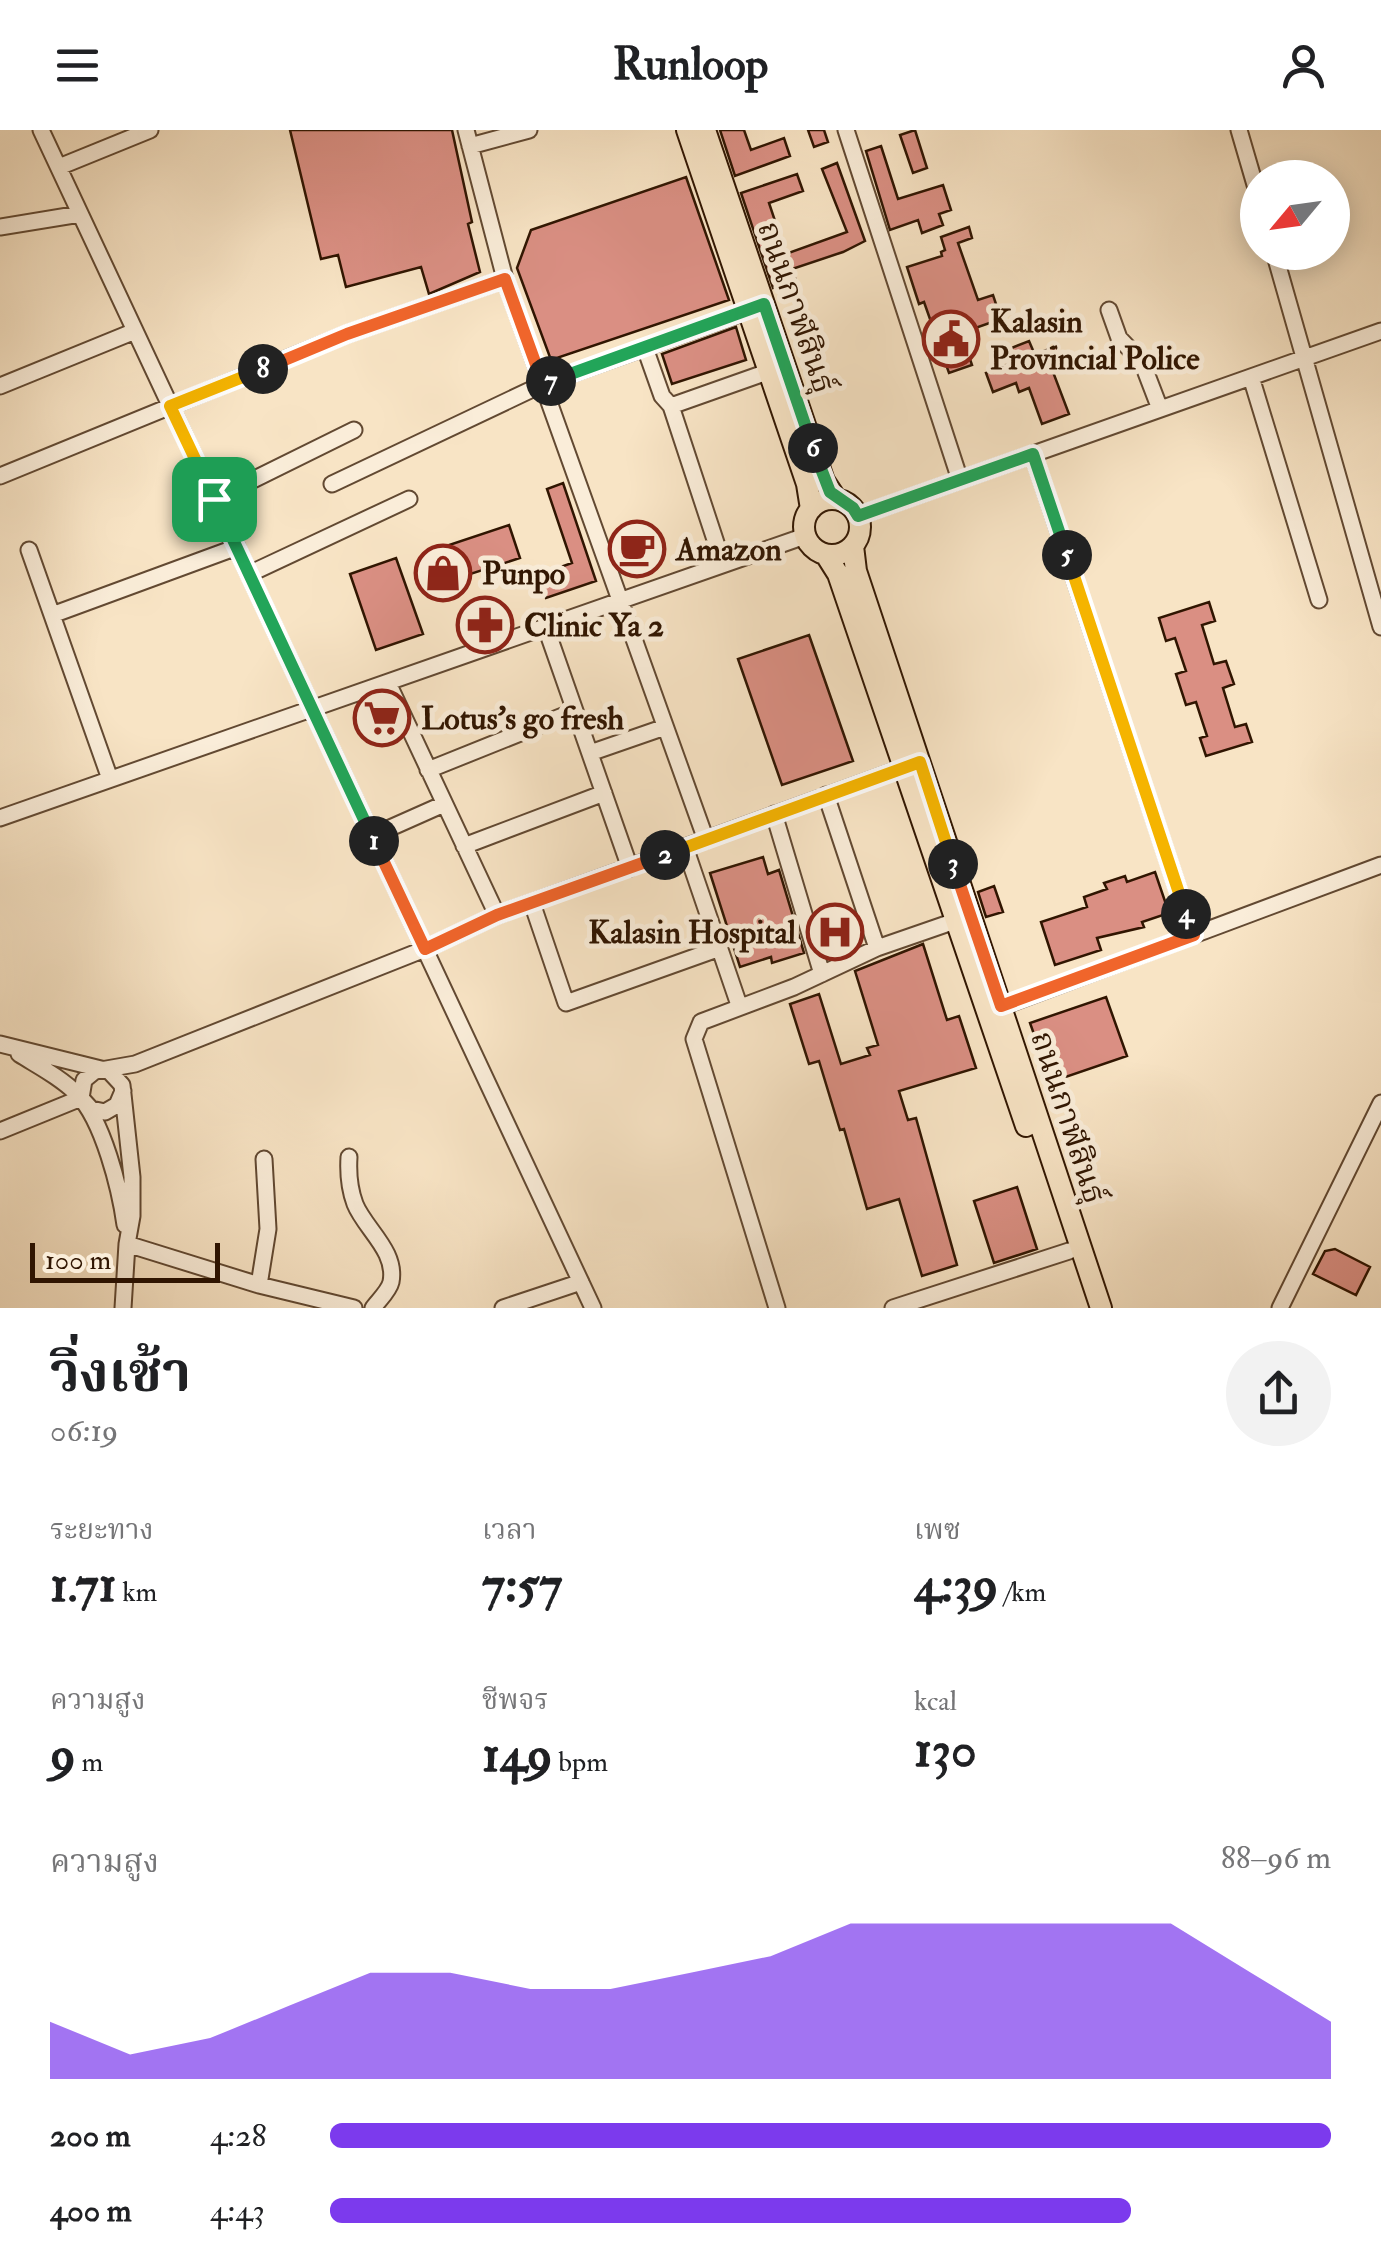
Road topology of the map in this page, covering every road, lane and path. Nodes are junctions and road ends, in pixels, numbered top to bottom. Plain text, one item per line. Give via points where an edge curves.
1 (41, 130) edge
2 (150, 130) edge
3 (529, 130) edge
4 (687, 130) edge
5 (705, 130) edge
6 (846, 130) edge
7 (1239, 130) edge
8 (468, 138) edge
9 (1248, 160) edge
10 (59, 167) junction
11 (80, 214) junction
12 (0, 226) edge
13 (1279, 270) edge
14 (505, 279) junction
15 (756, 307) junction
16 (1109, 310) dead end
17 (1381, 330) edge
18 (135, 331) junction
19 (645, 348) junction
20 (1304, 358) junction
21 (770, 371) junction
22 (1251, 377) junction
23 (543, 384) junction
24 (0, 386) edge
25 (170, 406) junction
26 (672, 406) junction
27 (1160, 409) junction
28 (354, 430) dead end
29 (1033, 454) junction
30 (0, 476) edge
31 (960, 480) junction
32 (332, 484) dead end
33 (214, 499) junction
34 (409, 500) dead end
35 (836, 500) junction
36 (810, 509) junction
37 (858, 516) junction
38 (805, 536) junction
39 (853, 546) junction
40 (236, 547) junction
41 (29, 550) dead end
42 (826, 555) junction
43 (723, 564) junction
44 (249, 574) junction
45 (1319, 600) dead end
46 (619, 601) junction
47 (52, 615) junction
48 (1381, 627) edge
49 (546, 628) junction
50 (388, 683) junction
51 (312, 709) junction
52 (575, 711) junction
53 (666, 727) junction
54 (590, 753) junction
55 (912, 765) junction
56 (428, 770) junction
57 (110, 780) junction
58 (604, 793) junction
59 (826, 795) junction
60 (444, 804) junction
61 (774, 814) junction
62 (0, 818) edge
63 (372, 836) junction
64 (706, 840) junction
65 (464, 846) junction
66 (685, 847) junction
67 (1381, 865) edge
68 (630, 868) junction
69 (532, 902) junction
70 (497, 915) junction
71 (955, 921) junction
72 (1194, 935) junction
73 (720, 948) junction
74 (876, 948) junction
75 (425, 949) junction
76 (822, 974) junction
77 (739, 1005) junction
78 (1001, 1006) junction
79 (3, 1045) edge
80 (134, 1064) junction
81 (102, 1070) junction
82 (122, 1088) junction
83 (81, 1098) junction
84 (1381, 1103) edge
85 (0, 1131) edge
86 (349, 1157) dead end
87 (264, 1159) dead end
88 (127, 1244) junction
89 (1068, 1252) junction
90 (581, 1282) junction
91 (259, 1285) junction
92 (123, 1308) edge
93 (354, 1308) edge
94 (373, 1308) edge
95 (502, 1308) edge
96 (593, 1308) edge
97 (777, 1308) edge
98 (893, 1308) edge
99 (1088, 1308) edge
100 (1101, 1308) edge
101 (1280, 1308) edge

1 - 10 street
2 - 10 street
3 - 8 street
4 - 15 main road, ถนนกาฬสินธุ์
5 - 15 main road, ถนนกาฬสินธุ์
6 - 31 street
7 - 9 street
8 - 14 street
10 - 11 street
11 - 12 street
11 - 18 street
13 - 20 street
14 - 23 street
14 - 25 street
15 - 19 street
15 - 21 main road, ถนนกาฬสินธุ์
15 - 35 main road, ถนนกาฬสินธุ์
16 - 27 street via 1119,338 1142,362
17 - 20 street
18 - 24 street
18 - 25 street
19 - 23 street
19 - 26 street
20 - 22 street
20 - 48 street
21 - 26 street
21 - 36 main road, ถนนกาฬสินธุ์ via 808,484
22 - 27 street
22 - 45 street
23 - 32 street
23 - 46 street
25 - 30 street
25 - 33 street
26 - 43 street
27 - 29 street
28 - 33 street
29 - 31 street
29 - 72 street
31 - 37 street
33 - 40 street
34 - 44 street
35 - 36 main road
35 - 37 main road
36 - 38 main road
37 - 39 main road
38 - 42 main road
38 - 43 street
39 - 42 main road
39 - 55 main road, ถนนกาฬสินธุ์
40 - 44 street
40 - 47 street
41 - 47 street
42 - 55 main road, ถนนกาฬสินธุ์
43 - 46 street
44 - 51 street
46 - 49 street
46 - 53 street
47 - 57 street
49 - 50 street
49 - 52 street
50 - 51 street
50 - 56 street
51 - 57 street
51 - 63 street
52 - 54 street
52 - 56 street
53 - 54 street
53 - 64 street
54 - 58 street
55 - 59 street
55 - 71 main road, ถนนกาฬสินธุ์
55 - 78 main road, ถนนกาฬสินธุ์
56 - 60 street
57 - 62 street
58 - 65 street
58 - 68 street
59 - 61 street
59 - 74 street
60 - 63 street
60 - 65 street
61 - 64 street
61 - 76 street
63 - 75 street
64 - 66 street
65 - 70 street
66 - 68 street
66 - 73 street
67 - 72 street
68 - 69 street
69 - 70 street
69 - 73 street via 566,1002
70 - 75 street
71 - 74 street
71 - 89 main road, ถนนกาฬสินธุ์
72 - 78 street
73 - 77 street
74 - 76 street
75 - 80 street
75 - 90 street
76 - 77 street
77 - 97 street via 701,1022 694,1039
78 - 100 main road, ถนนกาฬสินธุ์
79 - 81 street
79 - 83 street
80 - 81 street
80 - 82 street
81 - 82 street via 114,1074
81 - 83 street via 84,1080
82 - 83 street via 118,1105 105,1112
82 - 88 street via 132,1177
83 - 85 street
83 - 88 street via 120,1189
84 - 101 street
86 - 94 street via 356,1207 380,1238 390,1269 391,1284
87 - 91 street via 268,1229
88 - 91 street
88 - 92 street
89 - 98 street
89 - 99 main road, ถนนกาฬสินธุ์
90 - 95 street
90 - 96 street
91 - 93 street

